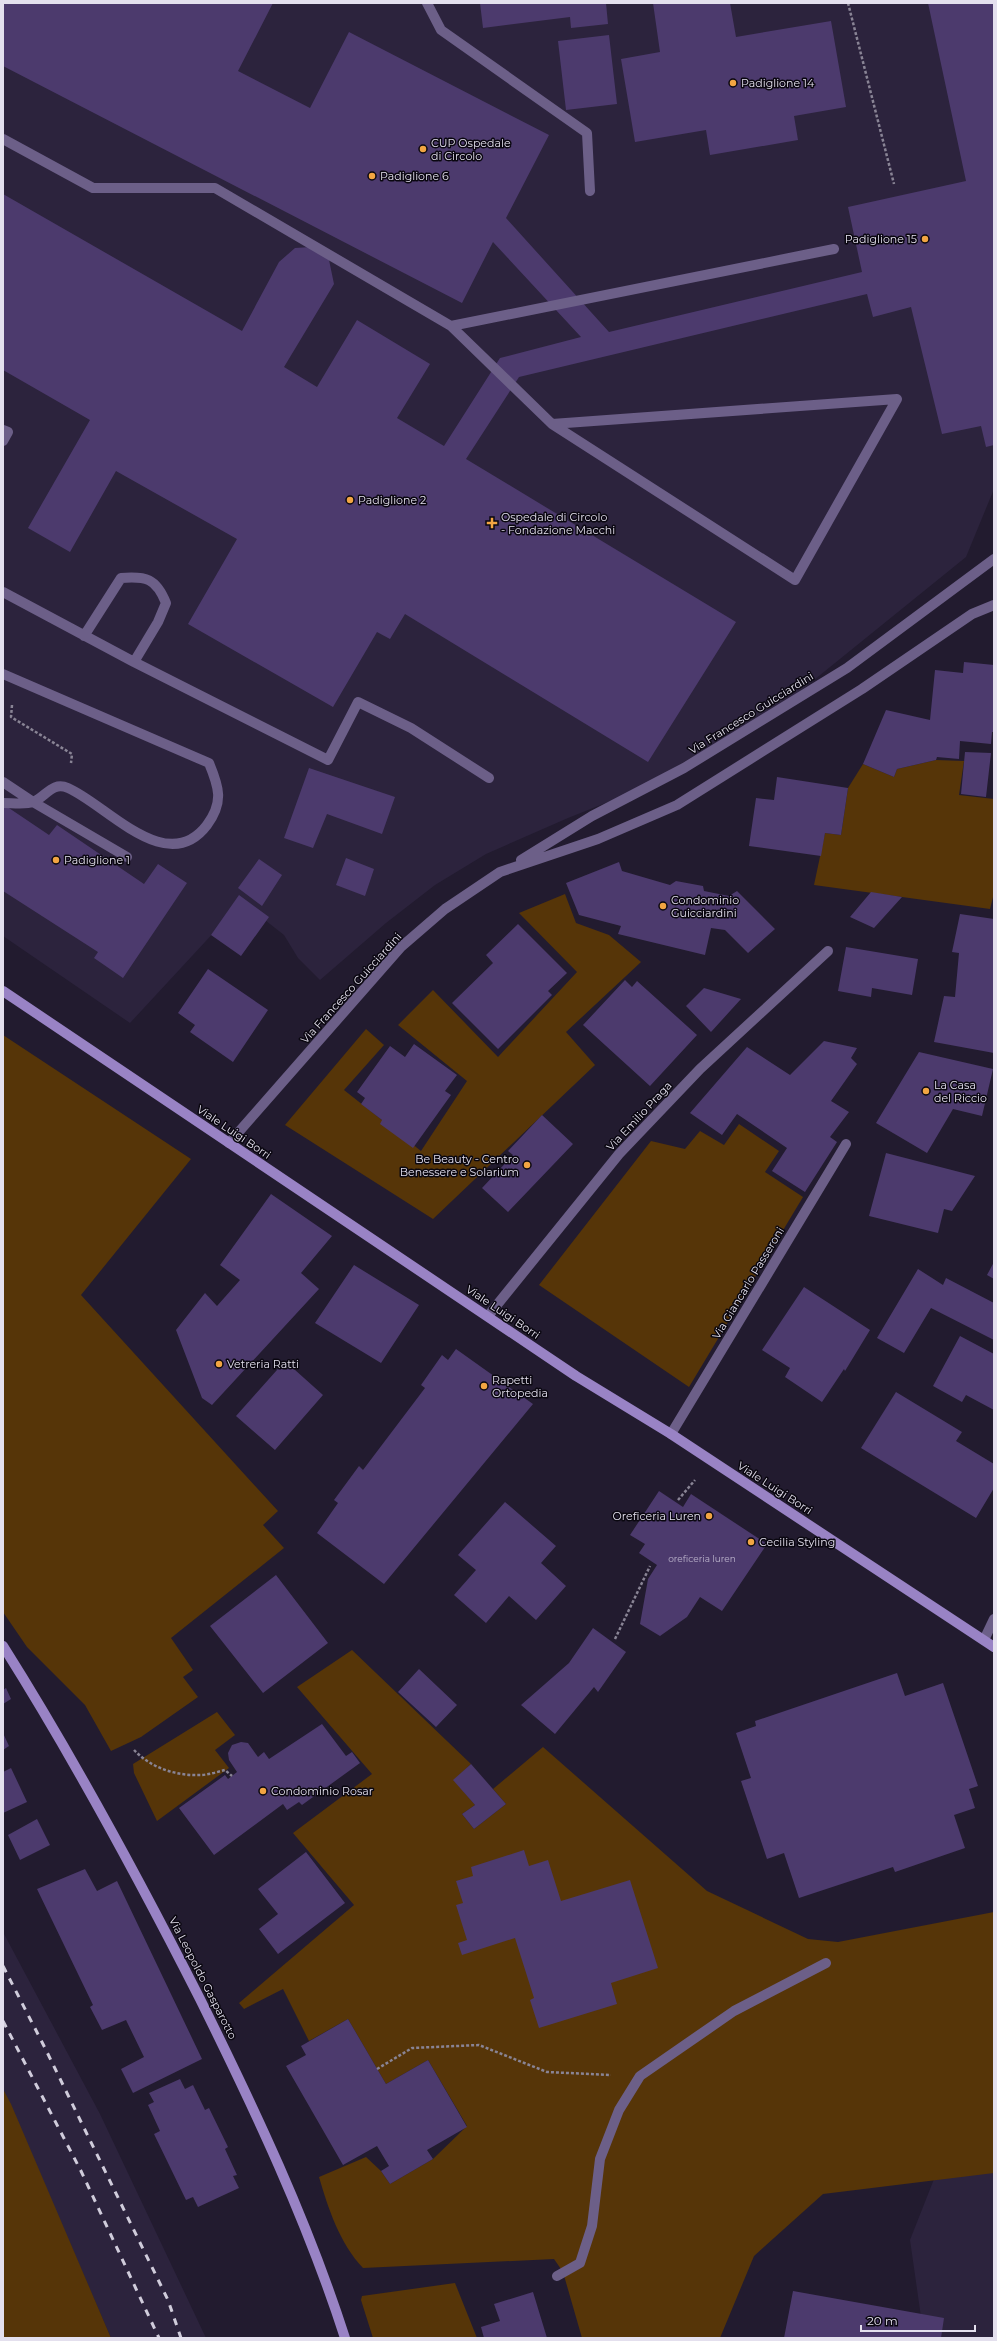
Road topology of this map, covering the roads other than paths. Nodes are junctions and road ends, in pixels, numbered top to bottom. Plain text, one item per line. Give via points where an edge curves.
1 (427, 3) edge
2 (3, 139) edge
3 (590, 191) dead end
4 (834, 249) dead end
5 (451, 326) junction
6 (552, 424) junction
7 (3, 430) edge
8 (3, 441) edge
9 (994, 559) edge
10 (3, 592) edge
11 (994, 605) edge
12 (84, 636) junction
13 (134, 662) junction
14 (3, 674) edge
15 (489, 778) dead end
16 (3, 782) edge
17 (34, 802) junction
18 (3, 803) edge
19 (127, 857) dead end
20 (508, 869) junction
21 (828, 951) dead end
22 (3, 991) edge
23 (229, 1143) junction
24 (846, 1144) dead end
25 (488, 1316) junction
26 (671, 1434) junction
27 (994, 1618) edge
28 (984, 1640) junction
29 (3, 1646) edge
30 (994, 1646) edge
31 (826, 1963) dead end
32 (557, 2276) dead end
33 (345, 2338) edge

1 - 3 street via 440,30 586,133
2 - 5 street via 93,188 215,188
4 - 5 street
5 - 6 street
6 - 6 street via 794,580 897,399 599,420
7 - 8 street via 8,432
9 - 20 street, Via Francesco Guicciardini via 847,668 684,768 592,816
10 - 12 street
11 - 20 street, Via Francesco Guicciardini via 972,614 862,689 677,805 598,839
12 - 13 street
12 - 13 street via 121,578 141,576 160,588 166,603 158,622
13 - 15 street via 328,760 358,702 411,728
14 - 17 street via 209,762 218,786 216,812 200,835 175,845 147,838 67,787 50,788
16 - 17 street
17 - 18 street
17 - 19 street
20 - 23 street, Via Francesco Guicciardini via 445,909 401,947
21 - 25 street, Via Emilio Praga via 700,1069 625,1148
22 - 23 main road, Viale Luigi Borri
23 - 25 main road, Viale Luigi Borri
24 - 26 street, Via Giancarlo Passeroni
25 - 26 main road, Viale Luigi Borri via 576,1376
26 - 28 main road, Viale Luigi Borri
27 - 28 street
28 - 30 main road, Viale Luigi Borri
29 - 33 main road, Via Leopoldo Gasparotto via 103,1814 243,2087 291,2191 327,2283
31 - 32 street via 734,2012 640,2076 619,2110 600,2160 592,2226 580,2263

